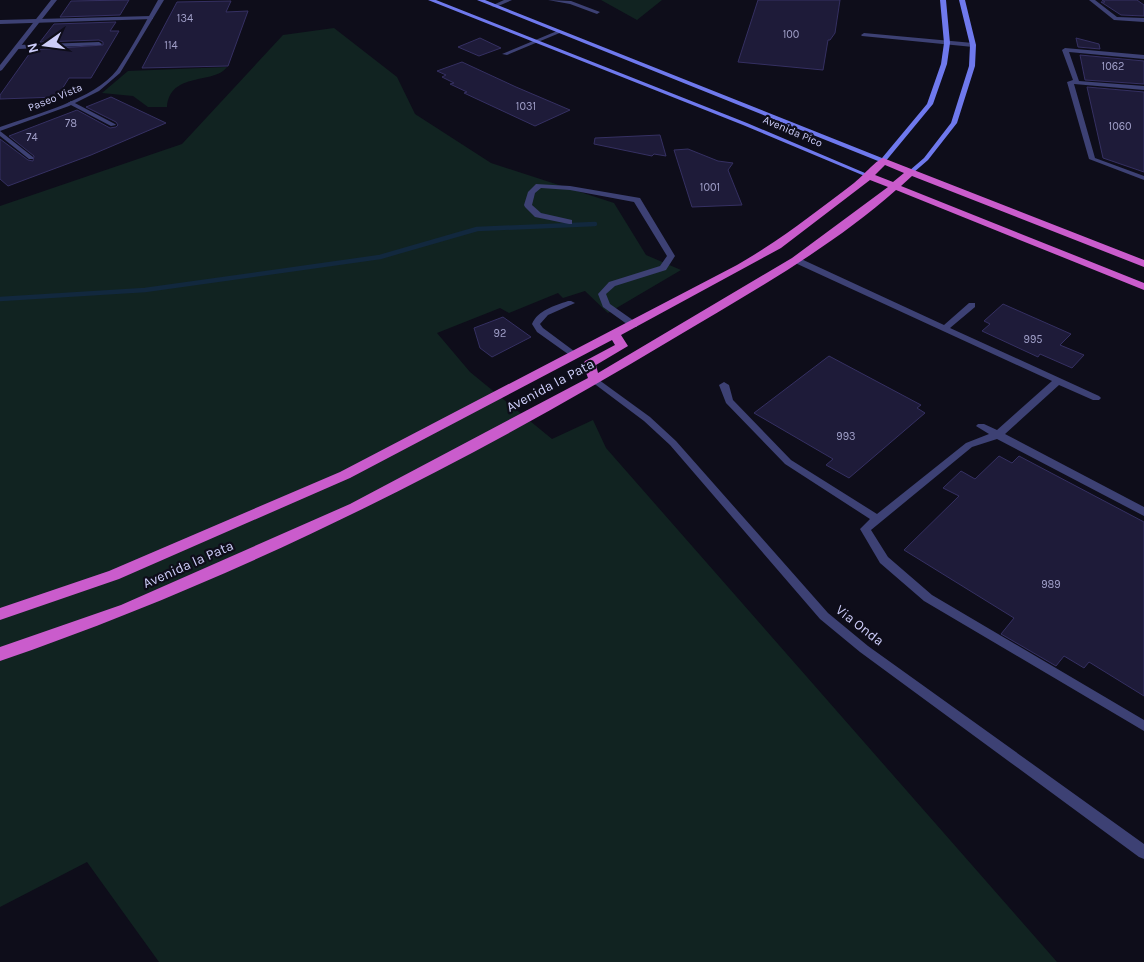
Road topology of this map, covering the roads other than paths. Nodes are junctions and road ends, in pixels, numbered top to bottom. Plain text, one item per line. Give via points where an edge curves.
1 (54, 0) edge
2 (161, 0) edge
3 (431, 0) edge
4 (480, 0) edge
5 (509, 0) edge
6 (551, 0) edge
7 (943, 0) edge
8 (962, 0) edge
9 (1092, 0) edge
10 (494, 6) junction
11 (597, 12) dead end
12 (151, 18) junction
13 (1144, 20) edge
14 (38, 21) junction
15 (0, 22) edge
16 (559, 32) junction
17 (864, 35) dead end
18 (536, 42) junction
19 (948, 43) junction
20 (100, 44) dead end
21 (973, 45) junction
22 (18, 47) junction
23 (505, 54) dead end
24 (1144, 57) edge
25 (0, 69) edge
26 (1077, 82) junction
27 (1144, 88) edge
28 (71, 103) junction
29 (113, 125) dead end
30 (0, 129) edge
31 (0, 133) edge
32 (31, 158) dead end
33 (883, 161) junction
34 (911, 172) junction
35 (869, 176) junction
36 (1144, 178) edge
37 (895, 186) junction
38 (569, 222) dead end
39 (796, 260) junction
40 (1144, 264) edge
41 (1144, 287) edge
42 (571, 302) dead end
43 (972, 305) dead end
44 (634, 325) junction
45 (944, 329) junction
46 (615, 335) junction
47 (575, 356) junction
48 (595, 380) junction
49 (1058, 381) junction
50 (724, 385) dead end
51 (1096, 398) dead end
52 (981, 426) dead end
53 (998, 434) junction
54 (1144, 512) edge
55 (877, 519) junction
56 (0, 614) edge
57 (0, 654) edge
58 (1144, 726) edge
59 (1144, 852) edge

1 - 14 street
2 - 12 street, Paseo Vista
3 - 18 main road, Avenida Pico
4 - 10 main road, Avenida Pico
5 - 10 street
6 - 11 street
7 - 19 main road, Avenida la Pata
8 - 21 main road, Avenida la Pata
9 - 13 street via 1116,19
10 - 16 main road, Avenida Pico
12 - 14 street
12 - 28 street, Paseo Vista via 118,72 97,90
14 - 15 street
14 - 22 street
16 - 18 street
16 - 33 main road, Avenida Pico
17 - 19 street
18 - 23 street
18 - 35 main road, Avenida Pico
19 - 21 street
19 - 33 main road, Avenida la Pata via 930,104
20 - 22 street
21 - 34 main road, Avenida la Pata via 972,66 954,123 926,159
22 - 25 street
24 - 26 street via 1065,50
26 - 27 street
26 - 36 street via 1070,82 1092,159
28 - 29 street
28 - 30 street, Paseo Vista
31 - 32 street
33 - 34 highway, Avenida Pico
33 - 35 highway, Avenida la Pata
34 - 37 highway, Avenida la Pata
34 - 40 highway, Avenida Pico
35 - 37 highway, Avenida Pico
35 - 44 highway, Avenida la Pata via 777,246
37 - 39 highway, Avenida la Pata
37 - 41 highway, Avenida Pico
38 - 44 street via 538,215 528,205 532,192 539,186 570,188 637,200 672,256 663,268 612,284 602,294 606,305
39 - 45 street
39 - 48 highway, Avenida la Pata
42 - 47 street via 543,315 536,324
43 - 45 street
44 - 46 highway, Avenida la Pata
45 - 49 street
46 - 47 highway, Avenida la Pata
46 - 48 highway via 622,346 589,364
47 - 56 highway, Avenida la Pata via 345,475 114,575
48 - 57 highway, Avenida la Pata via 354,508 126,609
48 - 59 street, Via Onda via 673,443 824,616 864,649
49 - 51 street
49 - 53 street
50 - 55 street via 729,401 788,462
52 - 53 street
53 - 54 street
53 - 55 street via 970,445
55 - 58 street via 864,529 884,560 928,598

